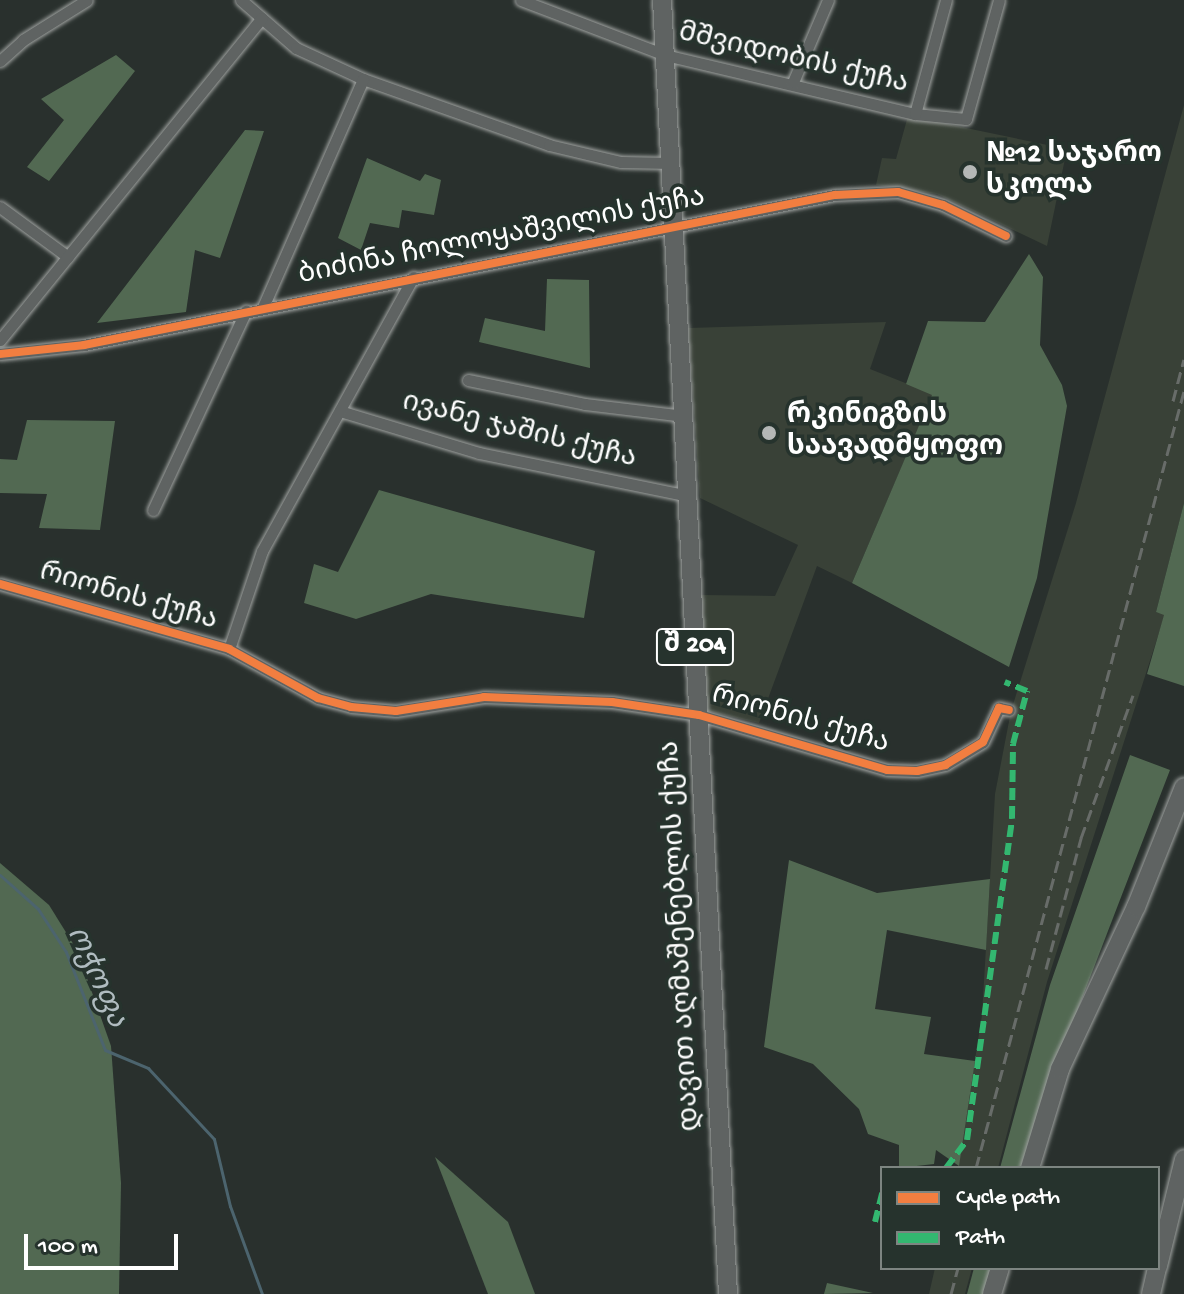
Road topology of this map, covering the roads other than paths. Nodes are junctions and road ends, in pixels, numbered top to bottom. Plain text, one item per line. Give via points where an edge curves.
1 (87, 0) edge
2 (241, 0) edge
3 (521, 0) edge
4 (662, 0) edge
5 (828, 0) edge
6 (946, 0) edge
7 (999, 0) edge
8 (262, 18) junction
9 (665, 55) junction
10 (0, 61) edge
11 (363, 79) junction
12 (793, 82) junction
13 (915, 114) junction
14 (671, 163) junction
15 (0, 207) edge
16 (674, 227) junction
17 (1006, 236) dead end
18 (68, 257) junction
19 (413, 277) junction
20 (263, 307) junction
21 (246, 311) junction
22 (0, 340) edge
23 (0, 354) edge
24 (468, 380) dead end
25 (340, 411) junction
26 (684, 416) junction
27 (688, 496) junction
28 (153, 510) dead end
29 (0, 584) edge
30 (229, 649) junction
31 (1009, 710) dead end
32 (699, 715) junction
33 (1184, 787) edge
34 (1184, 1159) edge
35 (1031, 1166) edge
36 (1180, 1190) edge
37 (1160, 1260) edge
38 (999, 1270) edge
39 (1157, 1270) edge
40 (728, 1294) edge
41 (992, 1294) edge
42 (1151, 1294) edge

1 - 10 street
2 - 8 street
3 - 9 street, მშვიდობის ქუჩა
4 - 9 main road, დავით აღმაშენებლის ქუჩა / შ 204
5 - 12 street
6 - 13 street
7 - 13 street, მშვიდობის ქუჩა via 966,119
8 - 11 street via 296,48
8 - 18 street
9 - 12 street, მშვიდობის ქუჩა
9 - 14 main road, დავით აღმაშენებლის ქუჩა / შ 204
11 - 14 street via 549,145 621,162
11 - 20 street
12 - 13 street, მშვიდობის ქუჩა
14 - 16 main road, დავით აღმაშენებლის ქუჩა / შ 204
15 - 18 street
16 - 17 street, ბიძინა ჩოლოყაშვილის ქუჩა via 835,195 898,192 943,205
16 - 19 street, ბიძინა ჩოლოყაშვილის ქუჩა
16 - 26 main road, დავით აღმაშენებლის ქუჩა / შ 204
18 - 22 street
19 - 20 street, ბიძინა ჩოლოყაშვილის ქუჩა
19 - 25 street
20 - 21 street, ბიძინა ჩოლოყაშვილის ქუჩა
21 - 23 street, ბიძინა ჩოლოყაშვილის ქუჩა via 84,345
21 - 28 street
24 - 26 street via 585,404
25 - 27 street, ივანე ჯაშის ქუჩა via 479,453
25 - 30 street via 262,551
26 - 27 main road, დავით აღმაშენებლის ქუჩა / შ 204
27 - 32 main road, დავით აღმაშენებლის ქუჩა / შ 204
29 - 30 street, რიონის ქუჩა
30 - 32 street, რიონის ქუჩა via 318,698 351,707 396,711 484,697 612,702
31 - 32 street, რიონის ქუჩა via 999,708 983,742 945,765 917,771 887,770
32 - 40 main road, დავით აღმაშენებლის ქუჩა / შ 204
33 - 35 main road via 1136,907 1060,1069
34 - 36 main road
36 - 37 main road
38 - 41 main road
39 - 42 main road

